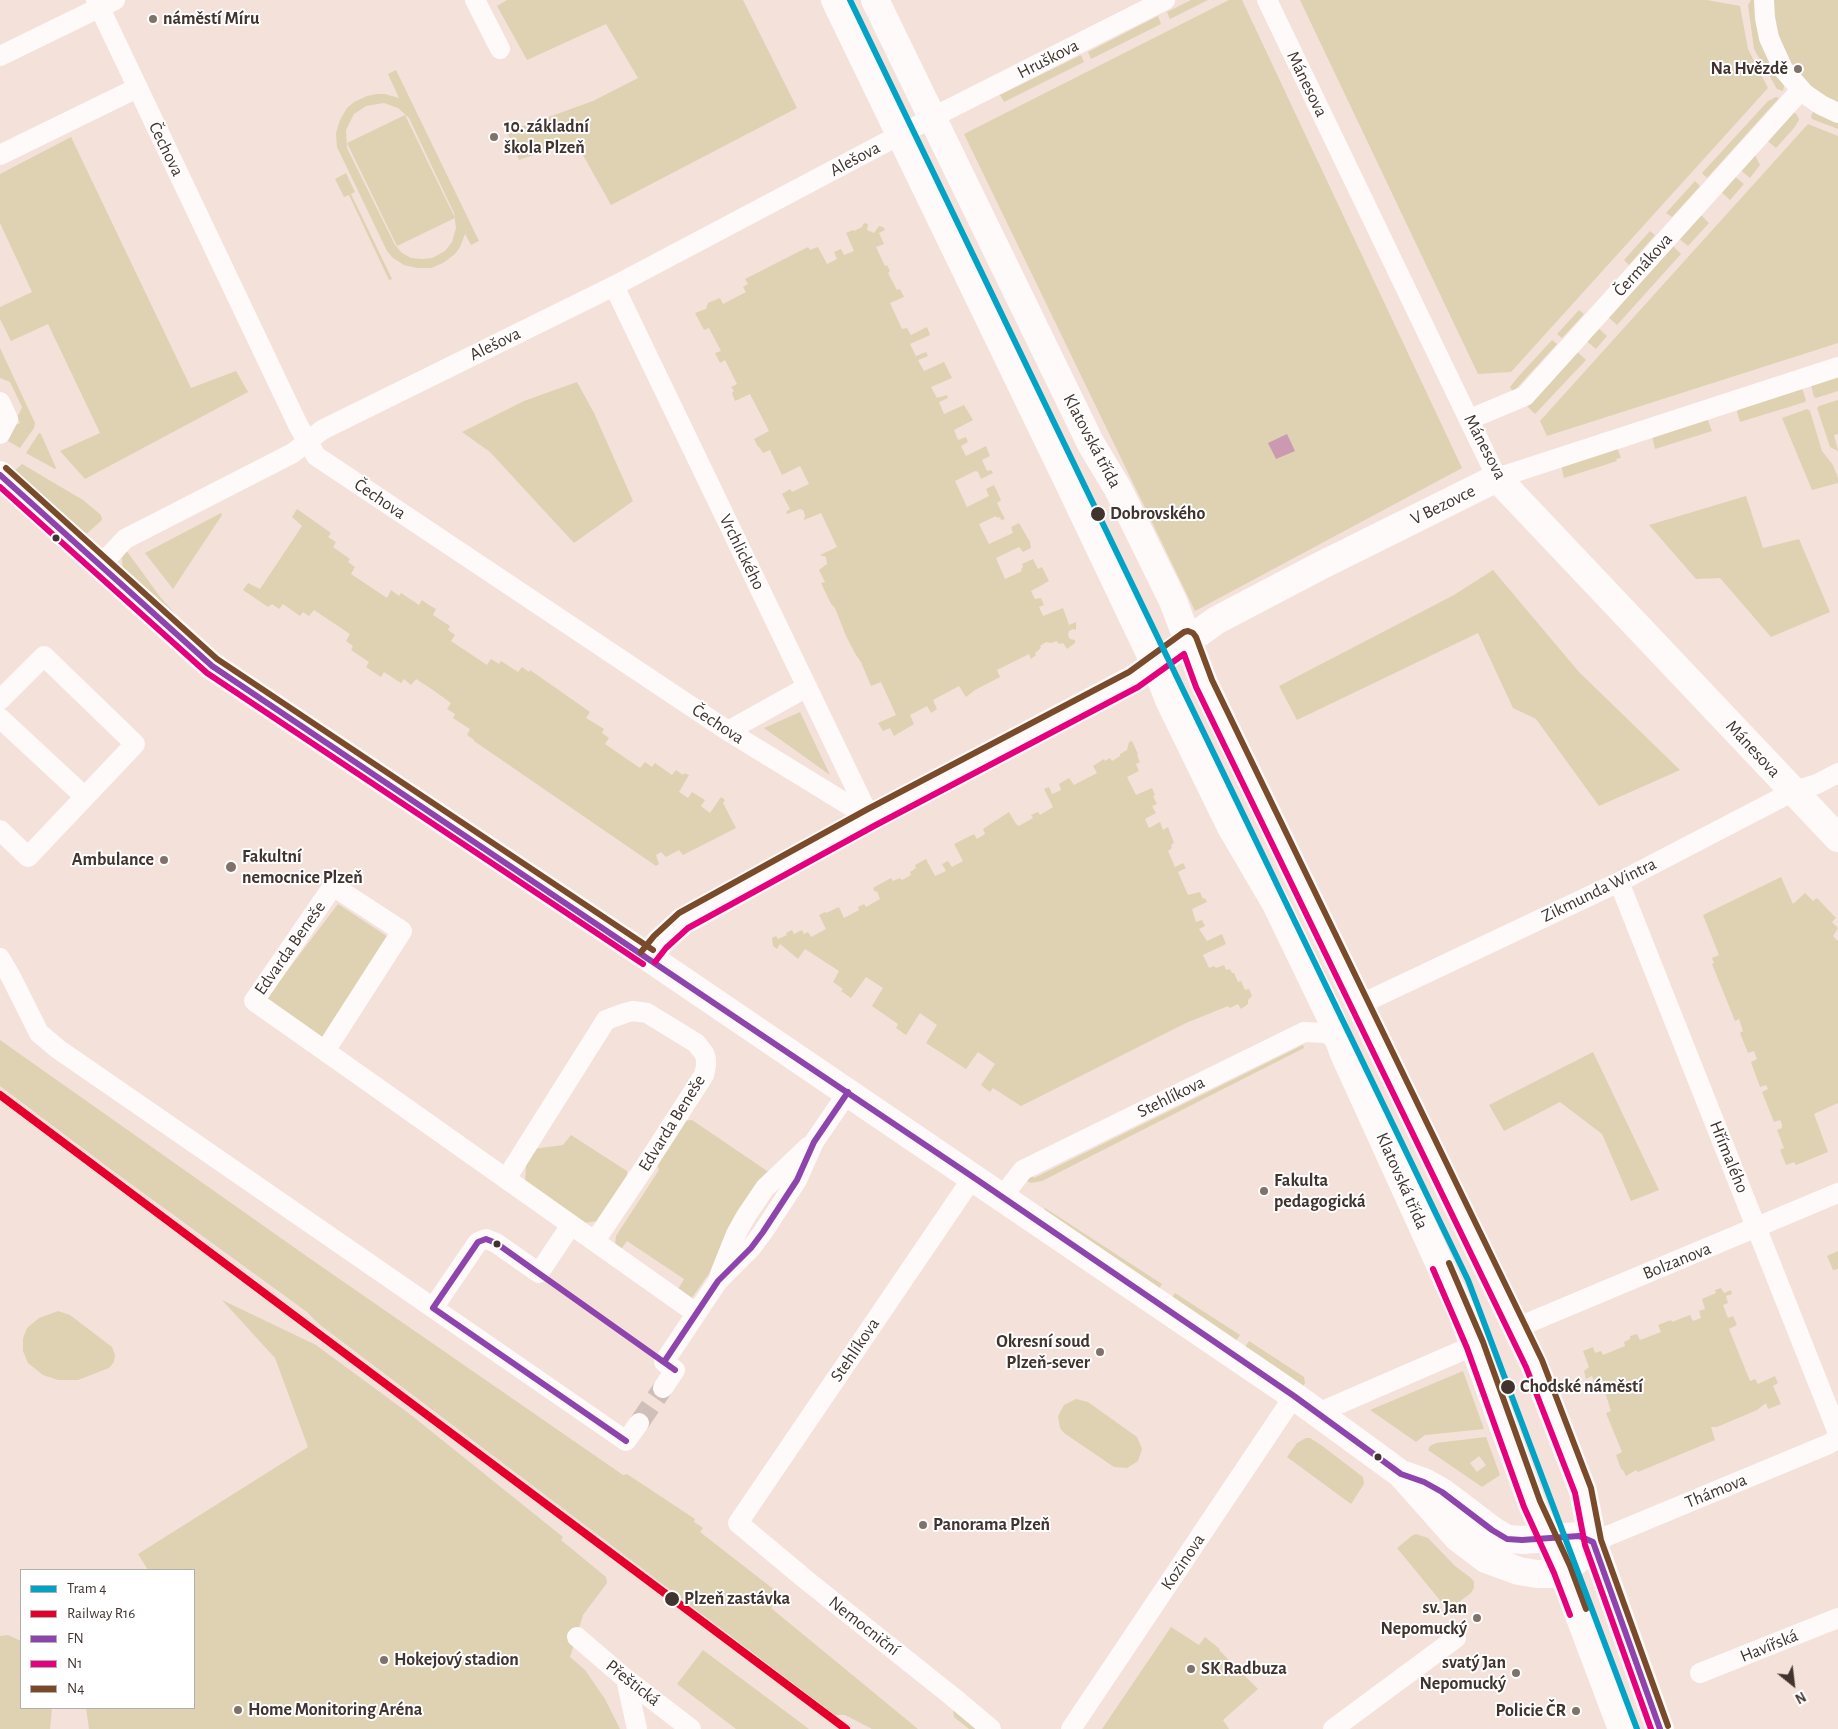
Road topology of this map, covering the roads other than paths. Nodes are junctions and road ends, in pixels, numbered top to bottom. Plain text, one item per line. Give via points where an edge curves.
1 (475, 0) edge
2 (836, 0) edge
3 (875, 0) edge
4 (1165, 0) edge
5 (1267, 0) edge
6 (1764, 0) edge
7 (103, 3) edge
8 (500, 49) dead end
9 (0, 56) edge
10 (137, 88) junction
11 (1801, 90) junction
12 (1838, 112) edge
13 (932, 118) junction
14 (901, 135) junction
15 (0, 155) edge
16 (614, 286) junction
17 (1838, 367) edge
18 (0, 402) edge
19 (1470, 419) junction
20 (0, 434) edge
21 (307, 442) junction
22 (0, 475) edge
23 (1497, 478) junction
24 (100, 566) junction
25 (1188, 640) junction
26 (1155, 664) junction
27 (807, 687) junction
28 (0, 700) edge
29 (0, 718) edge
30 (728, 731) junction
31 (1838, 773) edge
32 (1794, 791) junction
33 (85, 797) junction
34 (870, 818) junction
35 (0, 830) edge
36 (1838, 838) edge
37 (1619, 882) junction
38 (648, 957) junction
39 (0, 958) edge
40 (1359, 1005) junction
41 (324, 1051) junction
42 (1344, 1054) junction
43 (848, 1092) junction
44 (973, 1177) junction
45 (506, 1179) junction
46 (1838, 1193) edge
47 (1002, 1197) junction
48 (571, 1225) junction
49 (1756, 1228) junction
50 (595, 1241) junction
51 (433, 1308) junction
52 (696, 1313) junction
53 (1516, 1328) junction
54 (1475, 1345) junction
55 (663, 1388) tunnel mouth
56 (1294, 1396) junction
57 (1318, 1413) junction
58 (639, 1423) tunnel mouth
59 (1838, 1433) edge
60 (1838, 1438) edge
61 (1401, 1474) junction
62 (738, 1523) joint
63 (1548, 1538) junction
64 (1593, 1542) junction
65 (1562, 1570) junction
66 (1838, 1618) edge
67 (577, 1637) dead end
68 (1456, 1638) dead end
69 (1700, 1674) dead end
70 (626, 1679) junction
71 (637, 1729) edge
72 (691, 1729) edge
73 (991, 1729) edge
74 (1072, 1729) edge
75 (1333, 1729) edge
76 (1622, 1729) edge
77 (1660, 1729) edge

1 - 8 street
2 - 14 main road, Klatovská třída
3 - 13 main road, Klatovská třída
4 - 13 street, Hruškova
5 - 19 street, Mánesova
6 - 11 street via 1773,51 1787,75
7 - 9 street
7 - 10 street, Čechova
10 - 15 street
10 - 21 street, Čechova
11 - 12 street
11 - 19 street, Čermákova via 1525,396
13 - 14 street
13 - 25 main road, Klatovská třída via 1086,435 1118,489 1157,568
14 - 16 street, Alešova
14 - 26 main road, Klatovská třída
16 - 21 street, Alešova via 322,430
16 - 27 street, Vrchlického
17 - 23 street, V Bezovce
18 - 20 street via 8,419
19 - 23 street, Mánesova
21 - 24 street, Alešova via 293,453 126,540
21 - 30 street, Čechova via 316,456
22 - 24 main road
23 - 25 main road, V Bezovce via 1320,566 1208,625
23 - 32 main road, Mánesova
24 - 38 main road via 212,666
25 - 26 main road, V Bezovce
25 - 40 main road, Klatovská třída via 1204,683
26 - 34 main road via 1134,679
26 - 42 main road, Klatovská třída via 1169,700 1231,827 1285,922 1331,1018
27 - 30 street
27 - 34 street, Vrchlického
28 - 33 street via 44,656 135,744
29 - 33 street
30 - 34 street, Čechova
31 - 32 street, Zikmunda Wintra
32 - 36 main road, Mánesova
32 - 37 street, Zikmunda Wintra
33 - 35 street via 28,856
34 - 38 main road via 683,921
37 - 40 street, Zikmunda Wintra
37 - 49 street, Hřímalého
38 - 43 main road
39 - 51 street via 38,1033
40 - 53 main road, Klatovská třída
41 - 41 street, Edvarda Beneše via 254,1001 334,886 402,931
41 - 45 street, Edvarda Beneše
42 - 47 street, Stehlíkova via 1326,1033 1304,1032 1023,1170
42 - 54 main road, Klatovská třída
43 - 44 main road
43 - 52 street via 814,1142 765,1188 736,1234 718,1281
44 - 47 main road
44 - 62 street, Stehlíkova
45 - 48 street, Edvarda Beneše
45 - 50 street, Edvarda Beneše via 606,1020 625,1012 647,1013 696,1043 706,1059 704,1075
46 - 49 street, Bolzanova
47 - 56 main road
48 - 50 street, Edvarda Beneše
48 - 51 street via 539,1273 496,1243 486,1239 478,1242
49 - 53 street, Bolzanova
49 - 59 street, Hřímalého
50 - 52 street, Edvarda Beneše
51 - 58 street via 626,1441
52 - 55 street via 664,1362 675,1370
53 - 64 main road, Klatovská třída via 1534,1364 1583,1491
54 - 57 street
54 - 63 main road, Klatovská třída via 1532,1504
56 - 57 main road
56 - 74 street, Kozinova
57 - 61 main road
60 - 64 street, Thámova
61 - 63 main road via 1442,1492 1507,1539
61 - 65 main road via 1457,1537 1486,1559 1537,1574
62 - 73 street, Nemocniční
63 - 64 main road via 1579,1536
63 - 65 main road, Klatovská třída
64 - 65 main road via 1587,1551
64 - 77 main road, Klatovská třída
65 - 76 main road, Klatovská třída
66 - 69 street, Havířská
67 - 70 street, Přeštická
68 - 75 street
70 - 71 street
70 - 72 street, Přeštická

